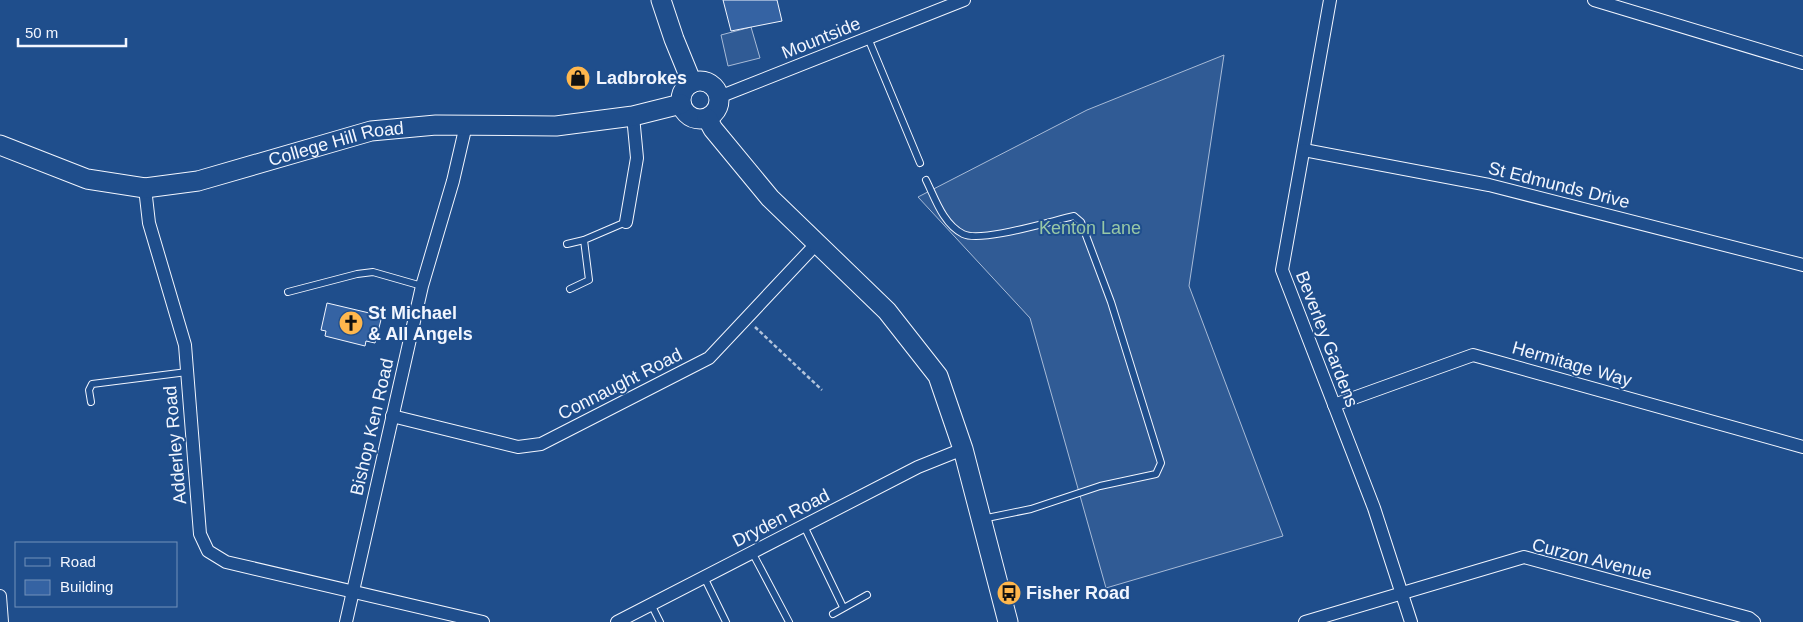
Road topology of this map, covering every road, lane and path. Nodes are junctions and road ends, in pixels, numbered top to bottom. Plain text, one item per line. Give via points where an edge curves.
1 (661, 0) edge
2 (964, 0) edge
3 (1330, 0) edge
4 (1594, 0) edge
5 (868, 38) junction
6 (1803, 62) edge
7 (692, 83) junction
8 (719, 97) junction
9 (681, 104) junction
10 (633, 116) junction
11 (707, 118) junction
12 (466, 126) junction
13 (0, 145) edge
14 (1304, 150) junction
15 (920, 164) dead end
16 (926, 180) dead end
17 (145, 188) junction
18 (626, 222) joint
19 (584, 240) junction
20 (818, 242) junction
21 (567, 244) dead end
22 (1803, 265) edge
23 (422, 286) junction
24 (570, 289) dead end
25 (288, 292) dead end
26 (747, 319) junction
27 (187, 372) junction
28 (822, 390) dead end
29 (91, 402) dead end
30 (1334, 405) junction
31 (392, 416) junction
32 (1803, 447) edge
33 (963, 449) junction
34 (981, 519) junction
35 (804, 526) junction
36 (752, 552) junction
37 (704, 577) junction
38 (1402, 592) junction
39 (352, 593) junction
40 (867, 595) dead end
41 (0, 596) edge
42 (651, 604) junction
43 (843, 607) junction
44 (833, 614) dead end
45 (2, 622) edge
46 (346, 622) edge
47 (483, 622) edge
48 (617, 622) edge
49 (660, 622) edge
50 (726, 622) edge
51 (789, 622) edge
52 (1008, 622) edge
53 (1305, 622) edge
54 (1411, 622) edge
55 (1754, 622) edge

1 - 7 street
2 - 5 street, Mountside
3 - 14 street, Beverley Gardens
4 - 6 street
5 - 8 street, Mountside
5 - 15 lane
7 - 8 street via 709,83
7 - 9 street via 682,94
8 - 11 street via 716,109
9 - 10 street, College Hill Road
9 - 11 street via 691,117
10 - 12 street, College Hill Road via 556,126
10 - 18 street via 637,158
11 - 20 street via 770,198
12 - 17 street, College Hill Road via 436,125 371,131 198,181
12 - 23 street, Bishop Ken Road
13 - 17 street, College Hill Road via 87,179
14 - 22 street, St Edmunds Drive via 1490,185
14 - 30 street, Beverley Gardens via 1282,270
16 - 34 lane via 941,213 963,234 980,237 1074,216 1081,222 1111,302 1161,463 1156,474 1100,486 1031,510
17 - 27 street, Adderley Road via 149,223 185,345
18 - 19 lane
19 - 21 lane
19 - 24 lane via 589,280
20 - 26 street, Connaught Road
20 - 33 street via 887,311 938,376
23 - 25 lane via 373,272
23 - 31 street, Bishop Ken Road
26 - 28 path
26 - 31 street, Connaught Road via 709,358 541,444 518,447
27 - 29 lane via 92,384 89,390
27 - 39 street, Adderley Road via 200,534 208,551 226,562
30 - 32 street, Hermitage Way via 1473,355
30 - 38 street, Beverley Gardens
31 - 39 street, Bishop Ken Road
33 - 34 street
33 - 35 street, Dryden Road via 918,467
34 - 52 street
35 - 36 street, Dryden Road
35 - 43 lane
36 - 37 street, Dryden Road
36 - 51 lane
37 - 42 street, Dryden Road
37 - 50 lane
38 - 53 street, Curzon Avenue
38 - 54 street, Beverley Gardens
38 - 55 street, Curzon Avenue via 1524,557
39 - 46 street, Bishop Ken Road
39 - 47 street
40 - 43 lane
41 - 45 street
42 - 48 street, Dryden Road
42 - 49 lane
43 - 44 lane

